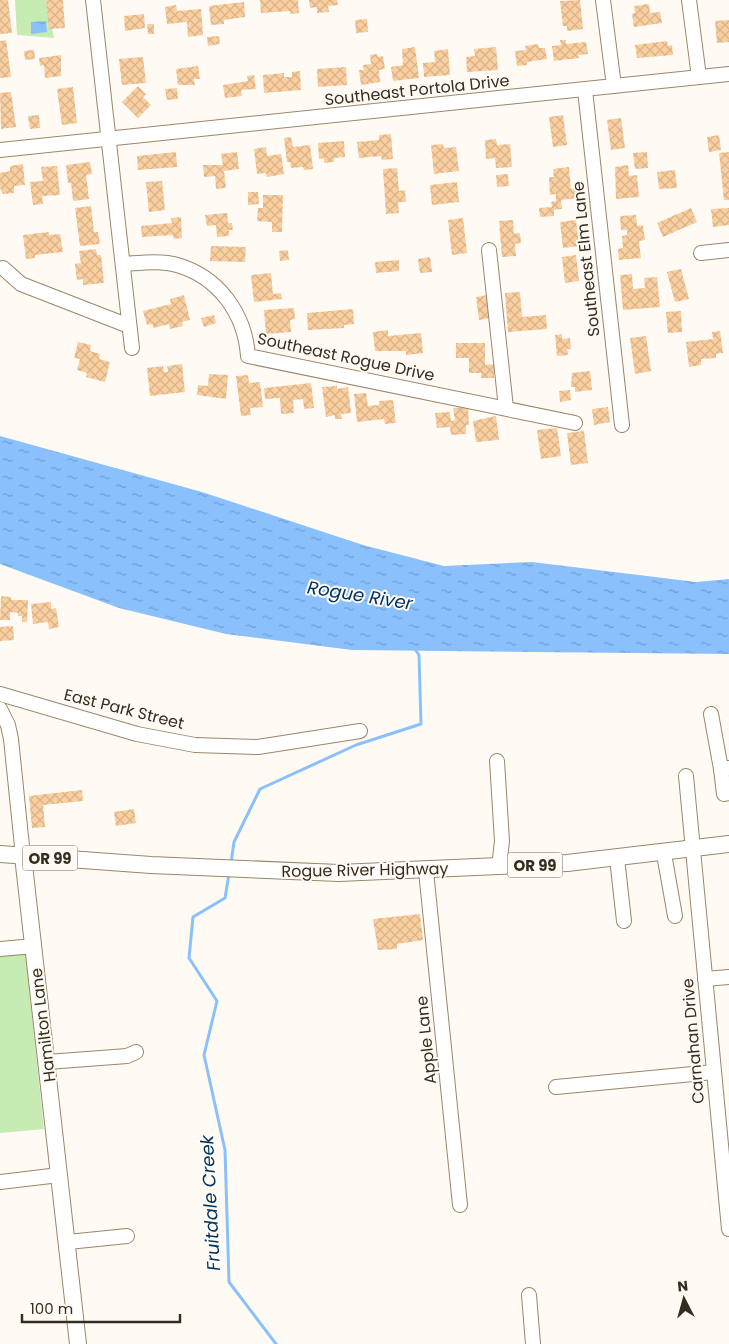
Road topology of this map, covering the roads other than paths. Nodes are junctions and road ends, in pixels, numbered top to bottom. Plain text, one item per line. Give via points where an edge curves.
1 (93, 0) edge
2 (603, 0) edge
3 (689, 0) edge
4 (729, 74) edge
5 (699, 77) junction
6 (614, 86) junction
7 (585, 90) junction
8 (108, 139) junction
9 (0, 150) edge
10 (489, 250) dead end
11 (729, 250) edge
12 (701, 253) dead end
13 (124, 264) junction
14 (3, 268) dead end
15 (129, 326) junction
16 (132, 348) dead end
17 (506, 408) junction
18 (575, 424) dead end
19 (622, 425) dead end
20 (0, 694) edge
21 (0, 709) edge
22 (710, 714) dead end
23 (360, 731) dead end
24 (497, 762) dead end
25 (725, 769) edge
26 (686, 776) dead end
27 (729, 794) edge
28 (729, 844) edge
29 (693, 850) junction
30 (0, 854) edge
31 (664, 854) junction
32 (23, 856) junction
33 (617, 858) junction
34 (499, 867) junction
35 (426, 871) junction
36 (675, 916) dead end
37 (624, 921) dead end
38 (34, 946) junction
39 (0, 949) edge
40 (729, 977) edge
41 (705, 979) junction
42 (136, 1052) dead end
43 (47, 1062) junction
44 (714, 1072) junction
45 (556, 1087) dead end
46 (59, 1175) junction
47 (0, 1182) edge
48 (460, 1206) dead end
49 (729, 1229) edge
50 (128, 1236) dead end
51 (68, 1242) junction
52 (529, 1295) dead end
53 (78, 1344) edge
54 (533, 1344) edge

1 - 8 street
2 - 6 street
3 - 5 street
4 - 5 street, Southeast Portola Drive
5 - 6 street, Southeast Portola Drive
6 - 7 street, Southeast Portola Drive
7 - 8 street, Southeast Portola Drive
7 - 19 street, Southeast Elm Lane
8 - 9 street, Southeast Portola Drive
8 - 13 street
10 - 17 street
11 - 12 street
13 - 15 street
13 - 17 street, Southeast Rogue Drive via 176,264 220,290 239,318 248,356
14 - 15 street via 21,284
15 - 16 street
17 - 18 street, Southeast Rogue Drive
20 - 23 street, East Park Street via 137,734 195,745 258,747
21 - 32 street, Hamilton Lane via 11,739
22 - 25 street
24 - 34 street via 502,841
25 - 27 street via 724,794
26 - 29 street, Carnahan Drive
28 - 29 main road, Rogue River Highway / OR 99
29 - 31 main road, Rogue River Highway / OR 99
29 - 41 street, Carnahan Drive
30 - 32 main road, Rogue River Highway / OR 99
31 - 33 main road, Rogue River Highway / OR 99
31 - 36 street
32 - 35 main road, Rogue River Highway / OR 99 via 302,872
32 - 38 main road, Hamilton Lane
33 - 34 main road, Rogue River Highway / OR 99
33 - 37 street
34 - 35 main road, Rogue River Highway / OR 99
35 - 48 street, Apple Lane
38 - 39 street
38 - 43 main road, Hamilton Lane
40 - 41 street
41 - 44 street, Carnahan Drive
42 - 43 street via 127,1056
43 - 46 main road, Hamilton Lane
44 - 45 street
44 - 49 street, Carnahan Drive
46 - 47 street
46 - 51 main road, Hamilton Lane
50 - 51 street
51 - 53 main road, Hamilton Lane
52 - 54 street

